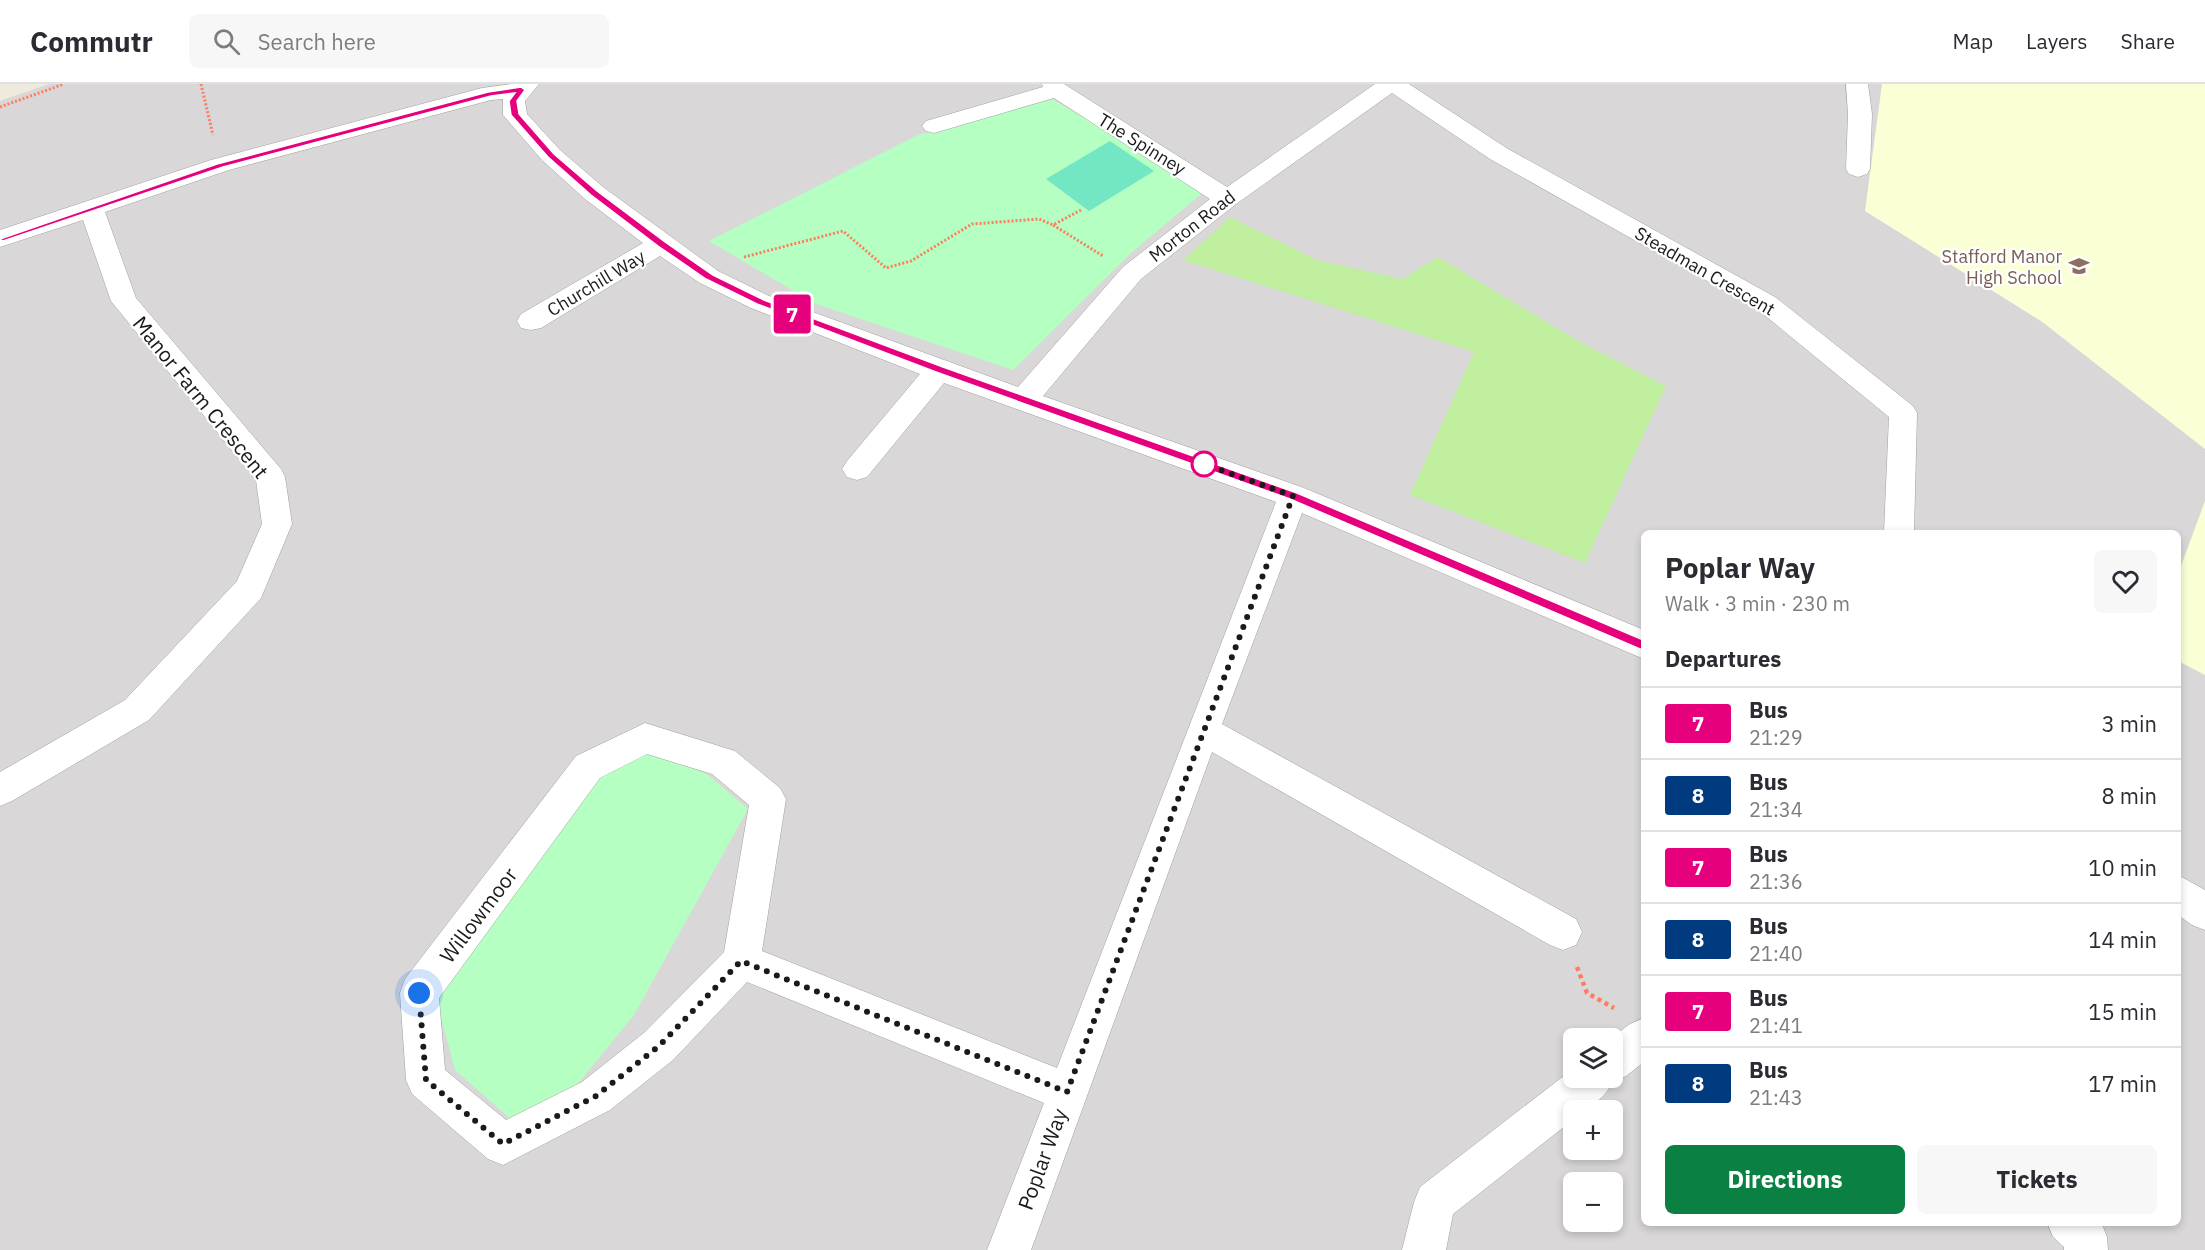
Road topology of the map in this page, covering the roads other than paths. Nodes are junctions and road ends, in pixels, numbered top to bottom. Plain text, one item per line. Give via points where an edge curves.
1 (1391, 84) edge
2 (1857, 84) edge
3 (525, 87) edge
4 (1055, 87) edge
5 (934, 126) dead end
6 (1858, 169) dead end
7 (1227, 198) junction
8 (91, 207) junction
9 (0, 239) edge
10 (661, 244) junction
11 (531, 321) dead end
12 (939, 369) junction
13 (1024, 400) junction
14 (857, 469) dead end
15 (1293, 496) junction
16 (1899, 530) edge
17 (1641, 644) edge
18 (1203, 730) junction
19 (0, 790) edge
20 (2181, 895) edge
21 (2205, 912) edge
22 (1563, 932) road end
23 (741, 961) junction
24 (1641, 1040) edge
25 (1623, 1054) edge
26 (1580, 1088) edge
27 (1067, 1092) junction
28 (2073, 1226) edge
29 (1009, 1250) edge
30 (1424, 1250) edge
31 (2086, 1250) edge

1 - 7 street, Morton Road
1 - 16 street, Steadman Crescent via 1499,154 1766,303 1904,413
2 - 6 street
3 - 8 street via 220,165
3 - 10 street, Churchill Way via 513,101 515,115 551,156
4 - 5 street, The Spinney
4 - 7 street, The Spinney
7 - 13 street, Morton Road via 1132,273
8 - 9 street
8 - 19 street, Manor Farm Crescent via 124,301 270,477 277,524 250,589 136,710
10 - 11 street, Churchill Way
10 - 12 street, Churchill Way via 710,277 760,302
12 - 13 street, Churchill Way
12 - 14 street
13 - 15 street, Churchill Way
15 - 17 street, Churchill Way
15 - 18 street, Poplar Way
18 - 22 street
18 - 27 street, Poplar Way
20 - 21 street
23 - 23 street, Willowmoor via 768,799 723,762 645,738 588,767 419,993 426,1080 503,1144 596,1096 659,1046
23 - 27 street
24 - 25 street
26 - 30 street via 1435,1202
27 - 29 street, Poplar Way
28 - 31 street via 2086,1237

